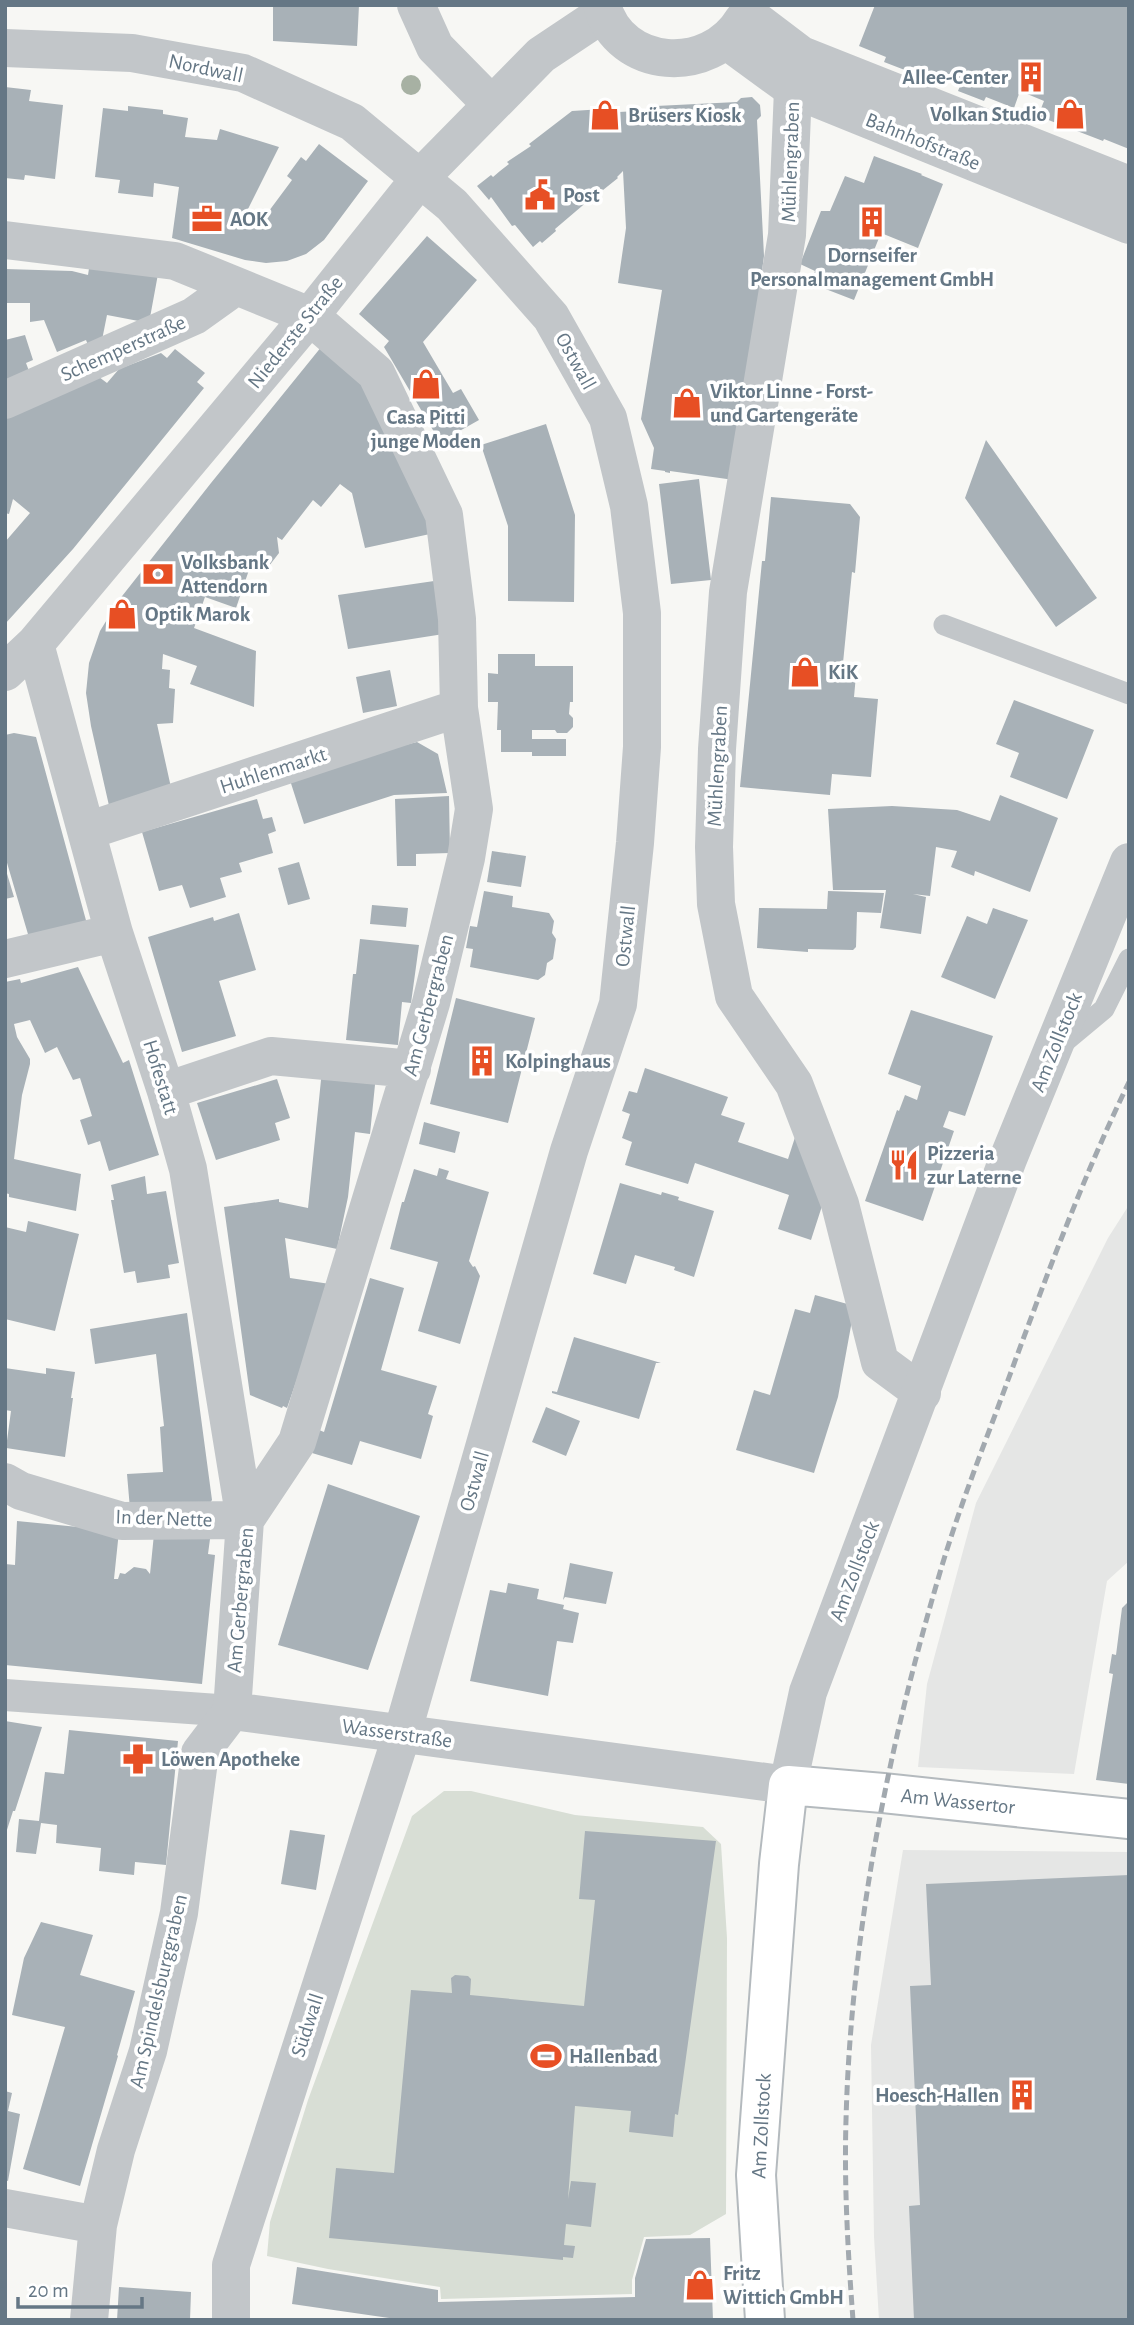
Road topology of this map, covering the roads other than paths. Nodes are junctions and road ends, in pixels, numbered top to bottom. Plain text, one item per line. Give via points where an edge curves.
1 (416, 5) edge
2 (603, 9) edge
3 (741, 20) edge
4 (5, 48) edge
5 (793, 89) junction
6 (491, 104) junction
7 (421, 177) junction
8 (1129, 185) edge
9 (1129, 225) edge
10 (5, 240) edge
11 (236, 286) junction
12 (310, 316) junction
13 (5, 400) edge
14 (944, 625) dead end
15 (35, 644) junction
16 (5, 672) edge
17 (1129, 694) edge
18 (459, 708) junction
19 (87, 831) junction
20 (1129, 862) edge
21 (114, 933) junction
22 (5, 959) edge
23 (1129, 959) edge
24 (1052, 1052) junction
25 (411, 1069) junction
26 (166, 1091) junction
27 (922, 1393) junction
28 (5, 1482) edge
29 (245, 1520) junction
30 (5, 1695) edge
31 (232, 1711) junction
32 (401, 1734) junction
33 (788, 1785) junction
34 (1129, 1819) edge
35 (5, 2208) edge
36 (98, 2225) junction
37 (89, 2320) edge
38 (231, 2320) edge
39 (765, 2320) edge

1 - 6 street via 435,47
2 - 3 street via 618,33 636,49 682,59 706,53
2 - 6 street, Niederste Straße via 541,55
3 - 5 street, Bahnhofstraße
3 - 8 street, Bahnhofstraße via 801,55
4 - 7 street, Nordwall via 132,53 243,73 352,122
5 - 9 street, Bahnhofstraße
5 - 27 street, Mühlengraben via 787,235 728,592 713,847 716,904 734,996 794,1084 840,1204 880,1363
6 - 7 street, Niederste Straße
7 - 12 street, Niederste Straße
7 - 32 street, Ostwall via 452,205 551,317 608,418 629,506 642,613 644,682 635,844 618,1004 569,1151
10 - 11 street, Am Gerbergraben via 175,261
11 - 12 street, Am Gerbergraben
11 - 13 street, Schemperstraße via 194,316
12 - 15 street, Niederste Straße
12 - 18 street, Am Gerbergraben via 376,373 444,515 457,619
14 - 17 lane
15 - 16 street, Niederste Straße
15 - 19 street, Hofestatt
18 - 19 street, Huhlenmarkt
18 - 25 street, Am Gerbergraben via 474,809 431,1003
19 - 21 street, Hofestatt
20 - 24 street, Am Zollstock
21 - 22 street
21 - 26 street, Hofestatt
23 - 24 lane via 1104,1009
24 - 27 street, Am Zollstock
25 - 26 street via 271,1056
25 - 29 street, Am Gerbergraben via 296,1442
26 - 29 street, Hofestatt via 188,1169
27 - 33 street, Am Zollstock via 808,1692
28 - 29 street, In der Nette via 122,1521
29 - 31 street, Am Gerbergraben
30 - 31 street, Wasserstraße
31 - 32 street, Wasserstraße
31 - 36 street, Am Spindelsburggraben via 200,1753 179,1913 148,2051
32 - 33 street, Wasserstraße
32 - 38 street, Südwall via 230,2265
33 - 34 main road, Am Wassertor
33 - 39 main road, Am Zollstock via 756,2175
35 - 36 street
36 - 37 street, Am Spindelsburggraben

